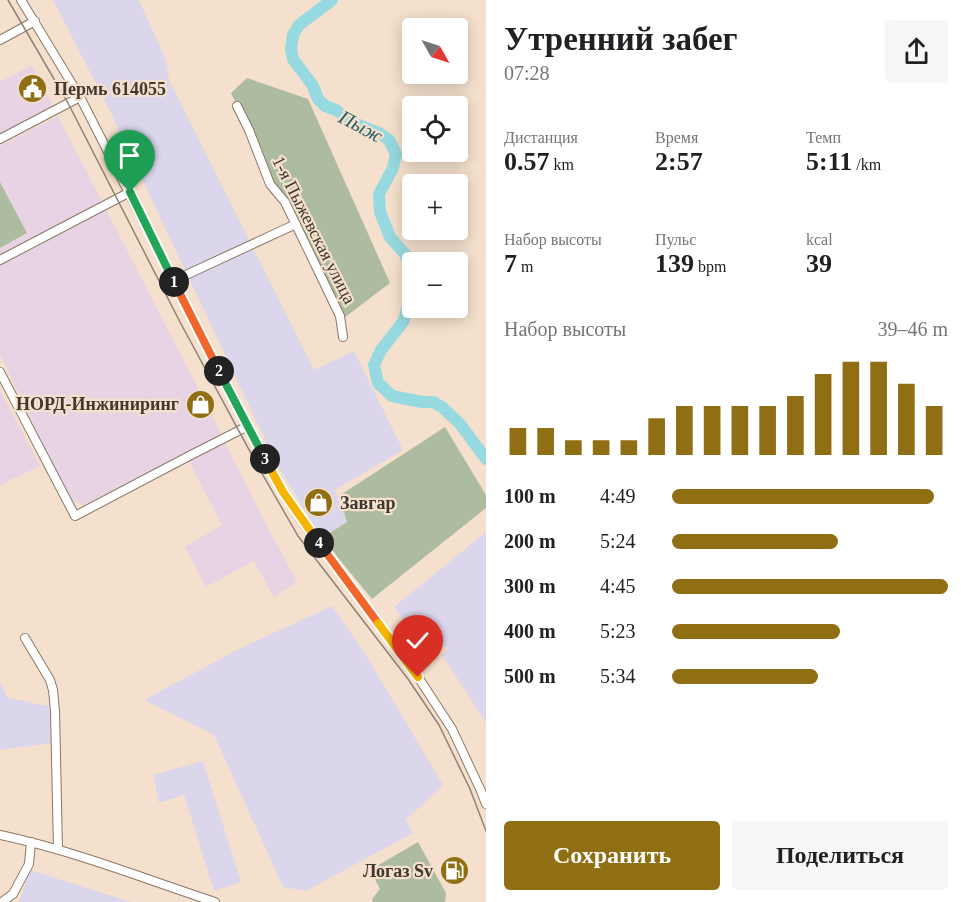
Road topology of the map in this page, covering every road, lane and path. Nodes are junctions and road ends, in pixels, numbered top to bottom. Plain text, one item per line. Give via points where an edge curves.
1 (21, 0) edge
2 (35, 21) junction
3 (0, 40) edge
4 (80, 97) junction
5 (237, 106) dead end
6 (0, 139) edge
7 (130, 192) junction
8 (296, 224) junction
9 (0, 260) edge
10 (173, 281) junction
11 (343, 337) dead end
12 (0, 372) edge
13 (248, 426) junction
14 (25, 638) dead end
15 (486, 804) edge
16 (0, 836) edge
17 (31, 842) junction
18 (58, 849) junction
19 (2, 902) edge
20 (214, 902) edge

1 - 2 street
2 - 3 street
2 - 4 street
4 - 6 street
4 - 7 street
5 - 8 street, 1-я Пыжевская улица via 270,184
7 - 9 street
7 - 10 street
8 - 10 street
8 - 11 street, 1-я Пыжевская улица via 340,316
10 - 13 street
12 - 13 street via 75,516
13 - 15 street via 300,518 452,729
14 - 18 street via 53,690
16 - 17 street
17 - 18 street
17 - 19 street via 29,864 13,894
18 - 20 street

